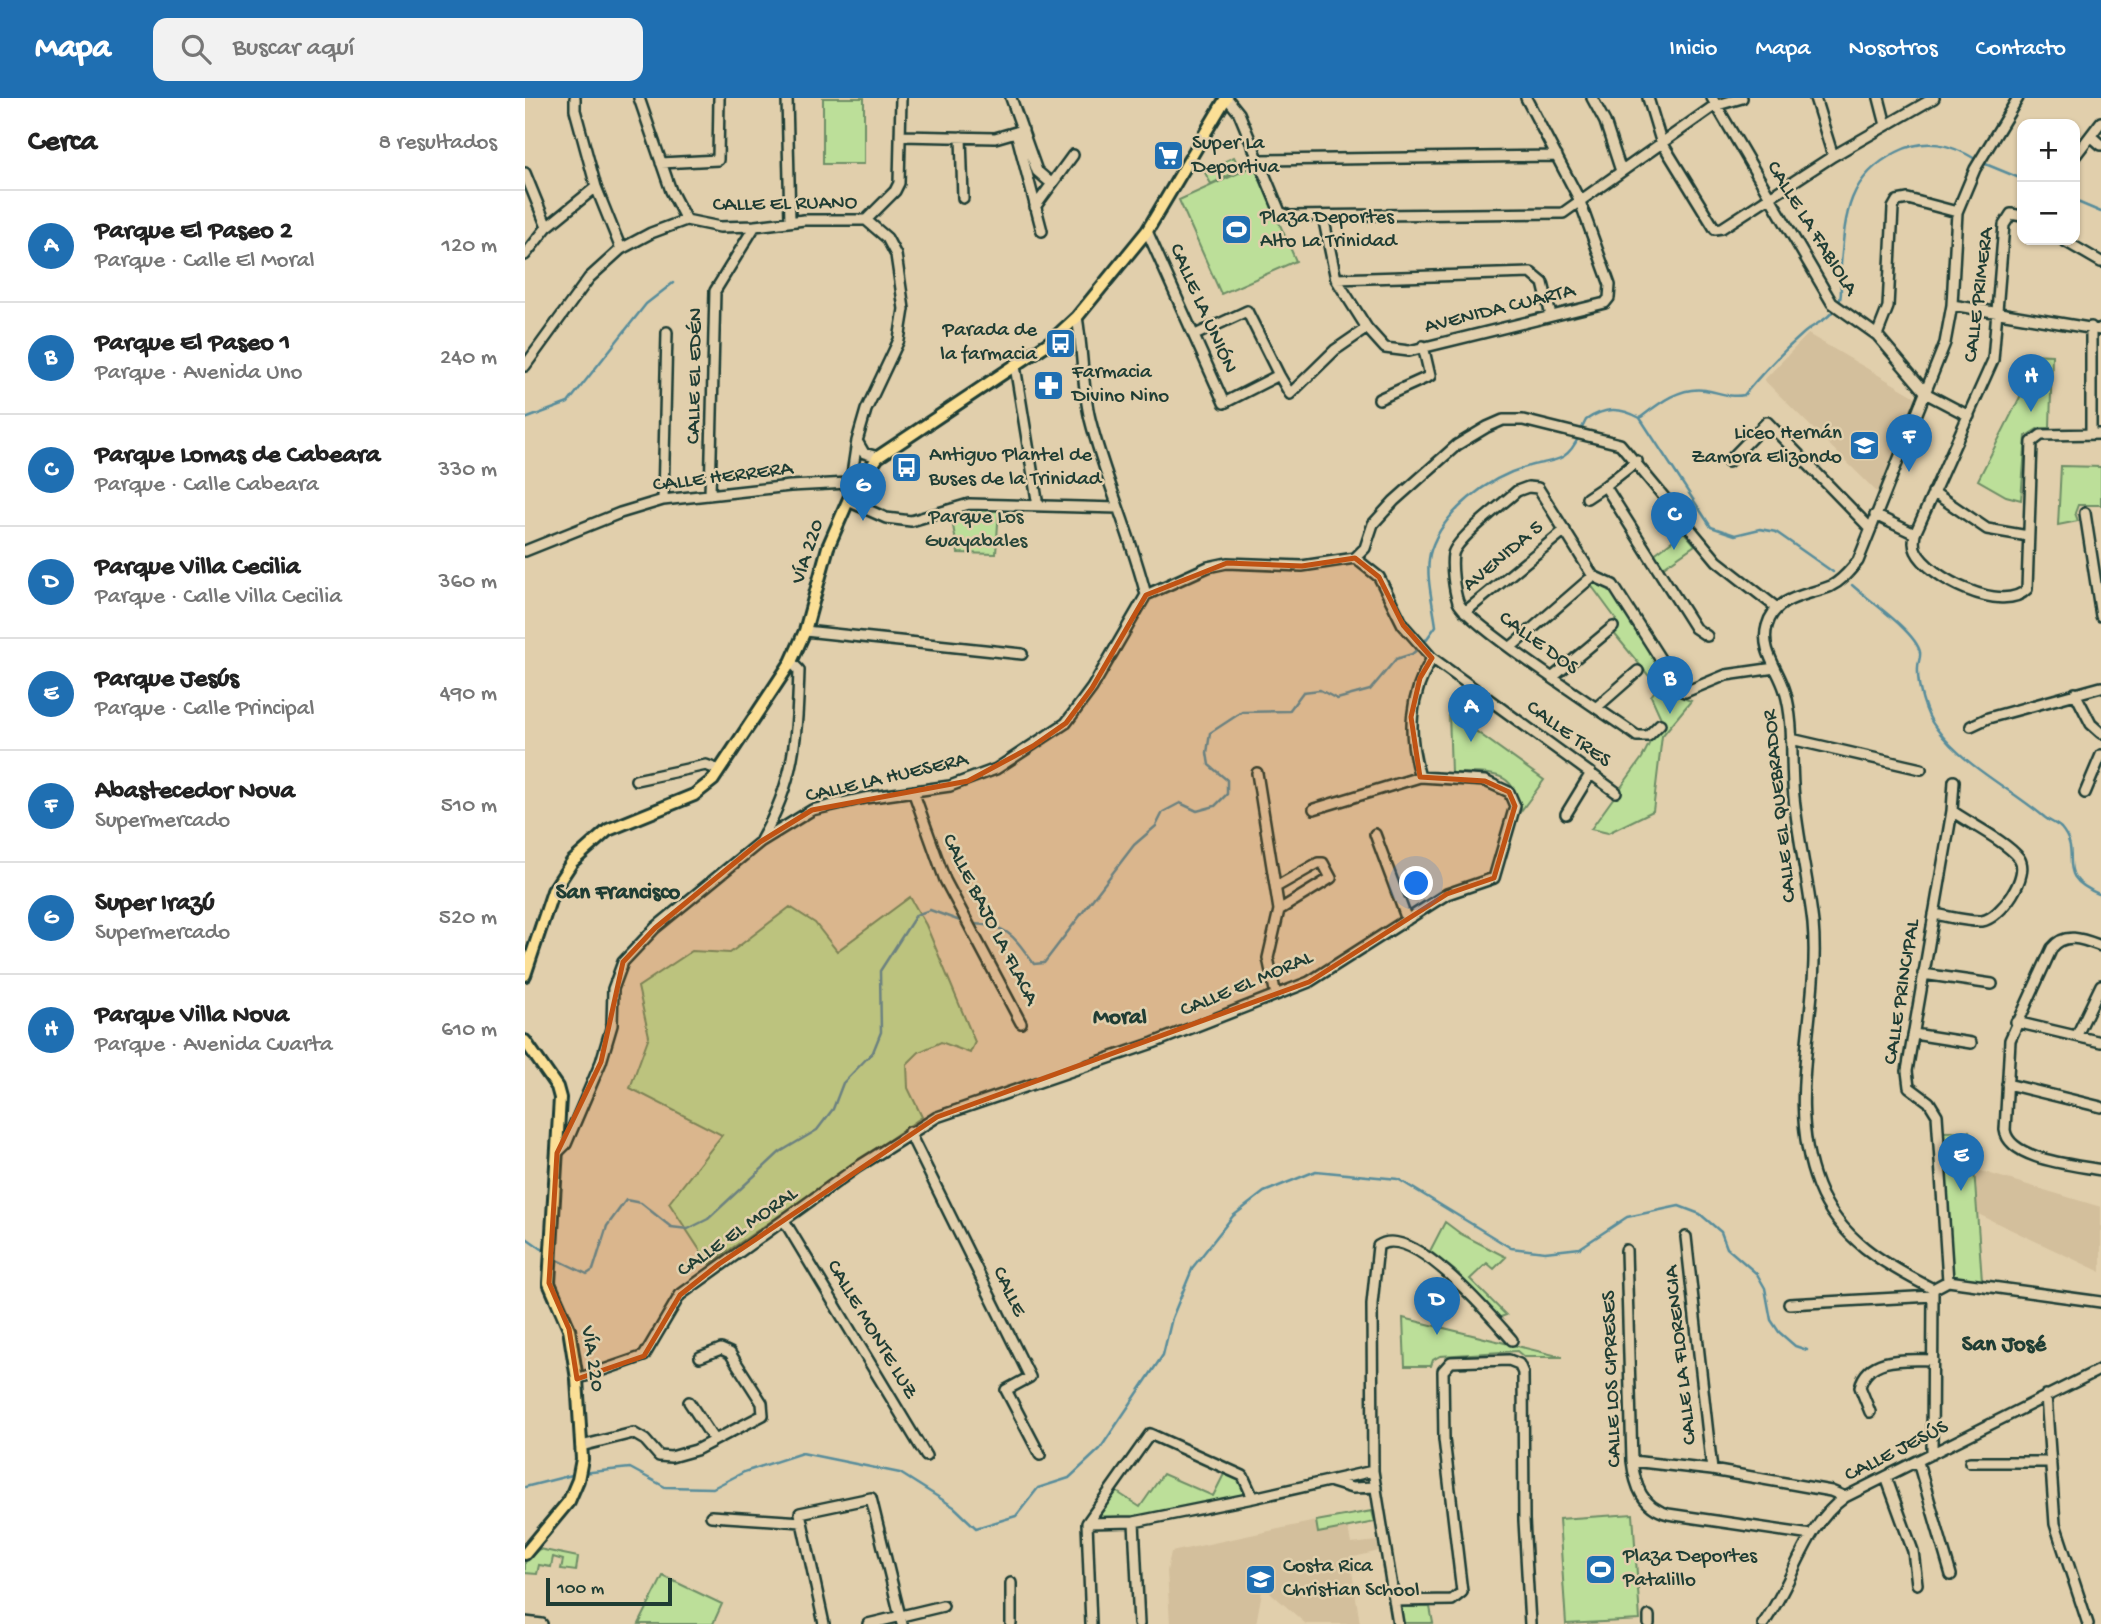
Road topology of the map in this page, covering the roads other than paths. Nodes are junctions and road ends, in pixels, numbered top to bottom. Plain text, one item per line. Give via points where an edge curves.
1 (575, 98) edge
2 (639, 98) edge
3 (719, 98) edge
4 (787, 98) edge
5 (901, 98) edge
6 (1011, 98) edge
7 (1227, 98) edge
8 (1527, 98) edge
9 (1592, 98) edge
10 (1648, 98) edge
11 (1742, 98) edge
12 (1815, 98) edge
13 (1879, 98) edge
14 (1934, 98) edge
15 (2018, 98) edge
16 (1713, 102) edge
17 (2101, 122) edge
18 (1886, 125) junction
19 (1019, 131) junction
20 (901, 136) junction
21 (961, 137) junction
22 (2092, 137) junction
23 (1661, 141) junction
24 (2101, 145) edge
25 (2080, 150) edge
26 (1073, 155) dead end
27 (1557, 156) junction
28 (1833, 156) junction
29 (1259, 160) junction
30 (661, 163) junction
31 (1621, 171) junction
32 (525, 173) edge
33 (1052, 184) junction
34 (596, 187) junction
35 (1769, 197) junction
36 (964, 198) dead end
37 (1579, 199) junction
38 (1035, 207) junction
39 (1957, 212) junction
40 (2017, 215) edge
41 (1323, 216) junction
42 (686, 220) junction
43 (866, 220) junction
44 (790, 221) junction
45 (755, 226) junction
46 (547, 227) junction
47 (1147, 230) junction
48 (1042, 231) dead end
49 (2072, 245) edge
50 (621, 249) junction
51 (525, 256) edge
52 (2101, 262) edge
53 (1336, 279) junction
54 (1952, 305) junction
55 (1999, 311) junction
56 (1551, 316) junction
57 (1077, 317) junction
58 (2091, 327) junction
59 (1367, 328) junction
60 (2101, 330) edge
61 (667, 332) dead end
62 (1195, 335) junction
63 (1877, 335) junction
64 (1423, 346) junction
65 (525, 366) edge
66 (1015, 366) junction
67 (1279, 375) junction
68 (1927, 394) junction
69 (1379, 399) dead end
70 (1969, 416) junction
71 (2096, 434) edge
72 (857, 441) junction
73 (878, 457) junction
74 (1637, 461) junction
75 (1728, 462) dead end
76 (849, 483) junction
77 (1605, 486) junction
78 (1933, 492) junction
79 (710, 495) junction
80 (1587, 499) dead end
81 (663, 500) junction
82 (848, 501) junction
83 (1038, 506) junction
84 (1118, 508) junction
85 (2085, 513) dead end
86 (1875, 515) junction
87 (1869, 527) junction
88 (1565, 530) junction
89 (1915, 534) junction
90 (2028, 536) junction
91 (525, 551) edge
92 (1355, 558) junction
93 (1593, 576) junction
94 (1146, 595) junction
95 (1777, 608) junction
96 (1465, 612) junction
97 (2101, 616) edge
98 (1613, 627) dead end
99 (806, 631) junction
100 (1707, 636) dead end
101 (1511, 647) junction
102 (1023, 654) dead end
103 (1432, 658) junction
104 (791, 662) junction
105 (1775, 668) junction
106 (1638, 671) dead end
107 (1553, 677) junction
108 (2101, 687) edge
109 (2075, 693) junction
110 (1597, 708) junction
111 (1660, 724) dead end
112 (1971, 726) dead end
113 (2101, 733) edge
114 (1791, 738) junction
115 (2101, 755) edge
116 (1921, 769) dead end
117 (719, 770) junction
118 (1257, 773) dead end
119 (1591, 773) junction
120 (1420, 777) junction
121 (636, 779) dead end
122 (1954, 781) dead end
123 (913, 791) junction
124 (1616, 792) dead end
125 (2085, 793) dead end
126 (1314, 809) dead end
127 (1952, 811) junction
128 (1566, 814) dead end
129 (1375, 834) dead end
130 (760, 842) junction
131 (1276, 887) junction
132 (1279, 911) junction
133 (1934, 914) junction
134 (1408, 920) junction
135 (2101, 946) edge
136 (1923, 974) junction
137 (525, 975) edge
138 (1992, 985) dead end
139 (2101, 985) edge
140 (1276, 995) junction
141 (2016, 1021) junction
142 (1021, 1023) dead end
143 (1914, 1034) junction
144 (2077, 1035) junction
145 (525, 1041) edge
146 (2101, 1042) edge
147 (1971, 1044) dead end
148 (2007, 1084) junction
149 (2101, 1107) edge
150 (909, 1132) junction
151 (557, 1153) junction
152 (2101, 1170) edge
153 (785, 1222) junction
154 (1686, 1237) dead end
155 (1626, 1250) dead end
156 (1948, 1281) junction
157 (1933, 1292) junction
158 (2101, 1303) edge
159 (1789, 1304) dead end
160 (1512, 1340) dead end
161 (700, 1357) dead end
162 (1933, 1360) junction
163 (2101, 1369) edge
164 (577, 1379) junction
165 (2046, 1395) junction
166 (689, 1402) dead end
167 (1870, 1412) dead end
168 (714, 1440) junction
169 (581, 1446) junction
170 (1932, 1454) junction
171 (1040, 1455) dead end
172 (926, 1456) dead end
173 (1632, 1461) junction
174 (1918, 1462) junction
175 (1970, 1462) dead end
176 (2051, 1462) junction
177 (1712, 1470) junction
178 (1373, 1471) junction
179 (1886, 1477) junction
180 (1332, 1482) junction
181 (1376, 1487) junction
182 (1845, 1497) junction
183 (1253, 1498) junction
184 (711, 1516) dead end
185 (802, 1522) junction
186 (1135, 1522) junction
187 (1087, 1523) junction
188 (1811, 1535) junction
189 (525, 1553) edge
190 (1951, 1575) dead end
191 (1011, 1583) dead end
192 (1917, 1584) dead end
193 (1394, 1601) junction
194 (943, 1606) dead end
195 (901, 1620) edge
196 (525, 1622) edge
197 (542, 1624) edge
198 (824, 1624) edge
199 (868, 1624) edge
200 (1011, 1624) edge
201 (1091, 1624) edge
202 (1139, 1624) edge
203 (1398, 1624) edge
204 (1530, 1624) edge
205 (1763, 1624) edge
206 (2088, 1624) edge

1 - 34 street
2 - 30 street
3 - 30 street via 718,160
4 - 44 street
5 - 20 street
6 - 19 street
7 - 29 street via 1239,113
7 - 47 main road, VÍA 220
8 - 27 street
9 - 31 street
10 - 23 street
11 - 16 street
12 - 28 street
13 - 18 street
14 - 18 street
15 - 39 street via 1975,169
16 - 23 street
16 - 35 street, CALLE LA FABIOLA
17 - 22 street
18 - 28 street
19 - 21 street via 995,138
19 - 33 street via 1037,172
19 - 38 street
20 - 21 street
20 - 43 street via 895,191
21 - 36 street
22 - 24 street
22 - 25 street
23 - 31 street
23 - 35 street via 1715,229
26 - 33 street
27 - 29 street
27 - 37 street
28 - 35 street
29 - 41 street via 1280,212
30 - 42 street
31 - 37 street
32 - 46 street
33 - 38 street
34 - 46 street
34 - 50 street
35 - 63 street, CALLE LA FABIOLA via 1832,303
37 - 41 street via 1557,214
37 - 56 street, AVENIDA CUARTA via 1610,285 1609,298 1605,303
38 - 48 street
39 - 54 street
39 - 63 street via 1908,199 1897,201 1892,208 1888,307
40 - 55 street, CALLE PRIMERA via 2011,214 2004,225
41 - 53 street
42 - 45 street, CALLE EL RUANO via 720,227
42 - 50 street, CALLE EL RUANO
43 - 44 street, CALLE EL RUANO
43 - 72 street, CALLE EL RUANO via 887,238 896,255 904,309 899,340 866,410
44 - 45 street, CALLE EL RUANO
45 - 79 street, CALLE EL EDÉN via 715,291
46 - 51 street
47 - 57 main road, VÍA 220
47 - 62 street, CALLE LA UNIÓN
49 - 52 street
50 - 65 street, CALLE EL RUANO via 589,278
53 - 56 street via 1537,275
53 - 59 street
54 - 55 street
54 - 68 street via 1945,343
55 - 58 street
55 - 70 street, CALLE PRIMERA via 1993,360
56 - 64 street, AVENIDA CUARTA
57 - 66 main road, VÍA 220
57 - 84 street via 1089,416
58 - 60 street
58 - 71 street
59 - 64 street, AVENIDA CUARTA via 1385,348 1397,351
59 - 67 street via 1335,350 1290,394
61 - 81 street
62 - 67 street via 1247,312
62 - 67 street, CALLE LA UNIÓN via 1224,402
63 - 68 street, CALLE LA FABIOLA
64 - 69 street via 1430,376
66 - 73 main road, VÍA 220
66 - 83 street
68 - 70 street
68 - 86 street
70 - 78 street, CALLE PRIMERA
71 - 90 street via 2036,438 2031,447
72 - 73 street via 864,453
72 - 76 street, CALLE EL RUANO
73 - 82 main road, VÍA 220
74 - 77 street
74 - 92 street via 1621,444 1523,420 1503,420 1457,445 1394,501 1373,524 1365,548
74 - 95 street via 1717,561
75 - 87 street via 1767,422
76 - 79 street, CALLE HERRERA
76 - 82 street, CALLE EL RUANO
77 - 80 street
77 - 100 street via 1695,628
78 - 89 street, CALLE PRIMERA
78 - 90 street via 1987,529
79 - 81 street, CALLE HERRERA
81 - 91 street, CALLE HERRERA
82 - 83 street via 886,518 911,521 969,504
82 - 99 main road, VÍA 220 via 828,547
83 - 84 street
84 - 94 street
85 - 97 street
86 - 87 street
86 - 89 street
87 - 95 street via 1858,561 1843,578
88 - 93 street
88 - 96 street, AVENIDA 5
88 - 96 street, CALLE DOS via 1538,488 1517,491 1453,554 1458,602
89 - 90 street via 1915,550 1923,561 1964,589 2005,598 2027,589
92 - 94 street via 1302,566 1227,563
92 - 103 street via 1379,577 1395,612
93 - 101 street
93 - 105 street via 1613,584 1680,690 1726,675
94 - 123 street, CALLE LA HUESERA via 1066,723 996,769 959,783
95 - 105 street, CALLE EL QUEBRADOR via 1766,628
96 - 101 street, CALLE DOS
98 - 107 street
99 - 102 street
99 - 104 main road, VÍA 220
101 - 107 street, CALLE DOS
103 - 119 street, CALLE TRES
103 - 120 street via 1420,678 1411,717 1412,750
104 - 117 main road, VÍA 220
104 - 130 street via 799,670 797,744 779,809
105 - 114 street, CALLE EL QUEBRADOR via 1785,690
106 - 110 street
107 - 110 street, CALLE DOS
108 - 109 street
109 - 112 street
109 - 113 street
110 - 111 street, CALLE DOS via 1641,738
114 - 116 street
114 - 157 street, CALLE EL QUEBRADOR via 1793,795 1813,923 1803,1103 1809,1156 1825,1201 1842,1227 1882,1263
115 - 125 street
117 - 121 street via 706,765
117 - 137 main road, VÍA 220 via 694,795 608,830 572,862 553,891
118 - 131 street
119 - 124 street, CALLE TRES
119 - 128 street
120 - 126 street
120 - 134 street, CALLE EL MORAL via 1485,780 1509,792 1515,806 1494,878 1447,894
122 - 127 street, CALLE PRINCIPAL
123 - 130 street, CALLE LA HUESERA via 812,810
123 - 142 street, CALLE BAJO LA FLACA via 945,880
127 - 133 street, CALLE PRINCIPAL
127 - 133 street via 2015,854 2023,874 1992,918 1980,921
129 - 134 street
130 - 151 street, CALLE LA HUESERA via 655,928 623,962 601,1062 566,1144
131 - 132 street
131 - 132 street via 1318,863 1331,878
132 - 140 street via 1268,958
133 - 136 street, CALLE PRINCIPAL
134 - 140 street, CALLE EL MORAL via 1309,982
135 - 141 street via 2064,939 2052,948
136 - 138 street
136 - 143 street, CALLE PRINCIPAL
139 - 144 street
140 - 150 street, CALLE EL MORAL via 962,1107
141 - 144 street
141 - 148 street
143 - 147 street
143 - 156 street, CALLE PRINCIPAL via 1907,1082 1937,1115
144 - 146 street
145 - 151 main road, VÍA 220 via 557,1087
148 - 149 street
148 - 152 street via 2008,1142 2027,1154
150 - 153 street, CALLE EL MORAL
150 - 171 street, CALLE via 1030,1377 1006,1390
151 - 164 main road, VÍA 220 via 549,1283 569,1329
153 - 164 street, CALLE EL MORAL via 680,1295 644,1356
153 - 172 street, CALLE MONTE LUZ
154 - 177 street, CALLE LA FLORENCIA
155 - 173 street, CALLE LOS CIPRESES
156 - 157 street
156 - 158 street
157 - 159 street
157 - 162 street
160 - 178 street via 1436,1262 1408,1246 1378,1246 1372,1304
161 - 168 street via 721,1349 730,1353 764,1409 759,1418
162 - 167 street via 1893,1361 1873,1367 1860,1387
162 - 170 street
163 - 165 street, CALLE JESÚS
164 - 169 main road, VÍA 220
165 - 170 street, CALLE JESÚS
165 - 176 street
166 - 168 street
168 - 169 street via 696,1450 665,1457 633,1433
169 - 189 main road, VÍA 220 via 578,1480 569,1501
170 - 174 street, CALLE JESÚS
173 - 177 street
173 - 188 street, CALLE LOS CIPRESES via 1638,1491 1659,1512
174 - 179 street, CALLE JESÚS
174 - 190 street
175 - 176 street
176 - 206 street via 2055,1524
177 - 182 street
178 - 180 street
178 - 181 street
179 - 182 street, CALLE JESÚS
179 - 192 street via 1913,1551
180 - 181 street via 1352,1488
180 - 183 street
181 - 193 street
182 - 188 street, CALLE JESÚS via 1828,1510
183 - 186 street
183 - 187 street via 1243,1476 1150,1434
184 - 185 street
185 - 195 street via 800,1513 871,1497
185 - 198 street
186 - 187 street
186 - 202 street
187 - 201 street
188 - 205 street, CALLE JESÚS via 1787,1587
191 - 200 street
193 - 203 street
193 - 204 street via 1452,1600 1462,1592 1444,1439 1443,1371 1451,1362 1509,1360 1521,1367
194 - 195 street
195 - 199 street
196 - 197 street

